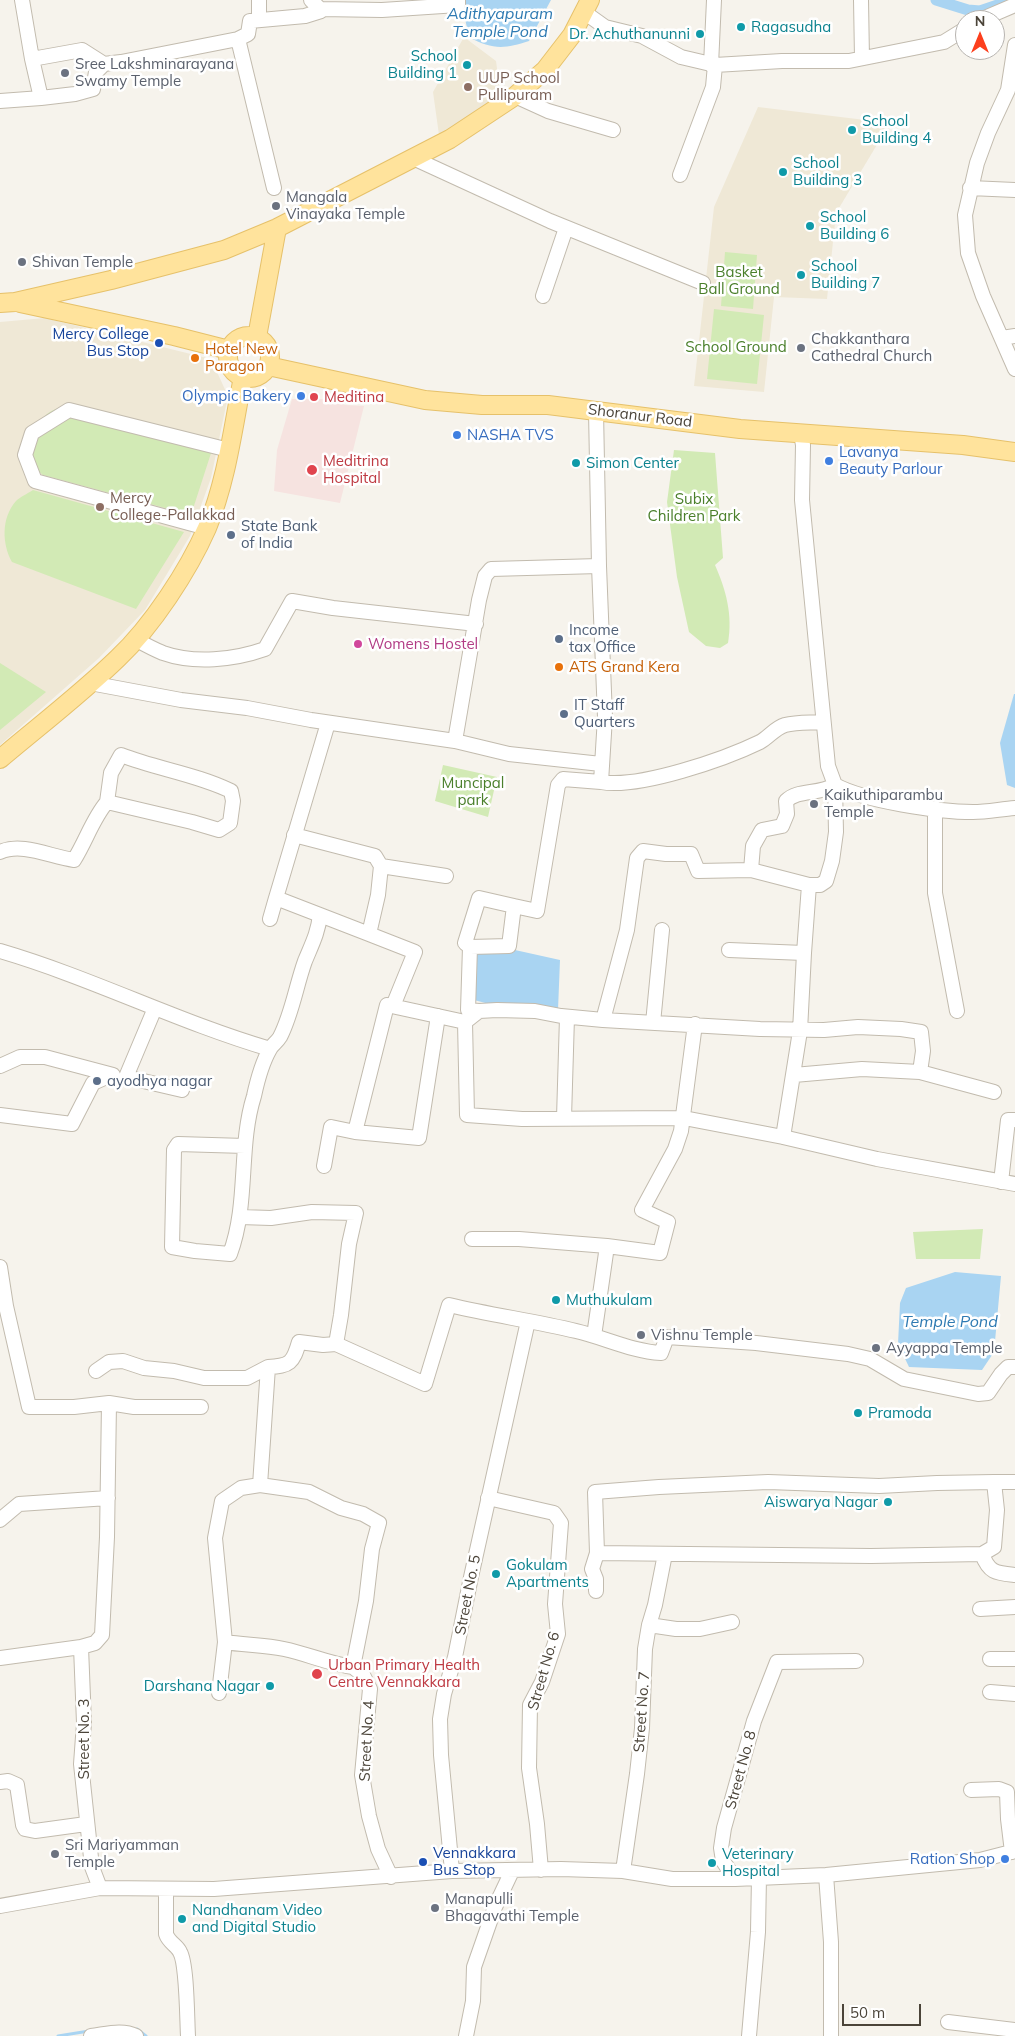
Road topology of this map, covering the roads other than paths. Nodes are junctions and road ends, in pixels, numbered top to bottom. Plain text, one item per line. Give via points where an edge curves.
1 (22, 0) edge
2 (259, 0) edge
3 (458, 0) edge
4 (714, 0) edge
5 (861, 0) edge
6 (315, 4) edge
7 (1015, 5) edge
8 (587, 6) edge
9 (1003, 10) edge
10 (259, 20) junction
11 (955, 35) edge
12 (238, 39) junction
13 (1015, 45) edge
14 (862, 58) junction
15 (32, 59) junction
16 (104, 64) junction
17 (713, 65) junction
18 (1012, 86) edge
19 (514, 96) junction
20 (41, 98) junction
21 (0, 101) edge
22 (613, 130) dead end
23 (414, 158) junction
24 (680, 175) dead end
25 (274, 188) dead end
26 (970, 188) junction
27 (1015, 190) edge
28 (277, 228) junction
29 (566, 228) junction
30 (703, 283) dead end
31 (543, 296) dead end
32 (8, 302) edge
33 (257, 337) junction
34 (1008, 337) edge
35 (229, 350) junction
36 (268, 366) junction
37 (1015, 369) edge
38 (243, 377) junction
39 (596, 411) junction
40 (801, 434) junction
41 (229, 450) junction
42 (1015, 452) edge
43 (207, 528) junction
44 (599, 566) junction
45 (476, 624) junction
46 (135, 639) junction
47 (90, 682) junction
48 (823, 722) junction
49 (328, 723) junction
50 (455, 741) junction
51 (0, 760) edge
52 (601, 764) junction
53 (601, 782) junction
54 (835, 785) junction
55 (107, 802) junction
56 (935, 808) junction
57 (1015, 808) edge
58 (294, 836) junction
59 (0, 852) edge
60 (381, 866) junction
61 (751, 870) junction
62 (446, 876) dead end
63 (809, 885) junction
64 (276, 898) junction
65 (514, 906) junction
66 (320, 915) junction
67 (270, 919) dead end
68 (662, 930) dead end
69 (369, 934) junction
70 (470, 947) junction
71 (729, 950) dead end
72 (0, 951) edge
73 (804, 953) junction
74 (393, 1006) junction
75 (156, 1008) junction
76 (957, 1011) dead end
77 (479, 1012) junction
78 (438, 1016) junction
79 (567, 1017) junction
80 (603, 1020) junction
81 (466, 1022) junction
82 (653, 1022) junction
83 (695, 1024) junction
84 (800, 1031) junction
85 (270, 1049) junction
86 (0, 1066) edge
87 (920, 1072) junction
88 (111, 1075) junction
89 (794, 1075) junction
90 (126, 1077) junction
91 (182, 1090) dead end
92 (994, 1092) dead end
93 (0, 1114) edge
94 (564, 1118) junction
95 (684, 1118) junction
96 (1015, 1120) edge
97 (355, 1132) junction
98 (783, 1137) junction
99 (245, 1146) junction
100 (324, 1166) dead end
101 (1001, 1182) junction
102 (1015, 1184) edge
103 (240, 1217) junction
104 (472, 1239) dead end
105 (607, 1246) junction
106 (0, 1267) edge
107 (2, 1289) edge
108 (528, 1321) junction
109 (594, 1336) junction
110 (336, 1344) junction
111 (268, 1367) junction
112 (1015, 1367) edge
113 (96, 1372) dead end
114 (109, 1403) junction
115 (201, 1407) dead end
116 (994, 1482) junction
117 (1015, 1482) edge
118 (260, 1485) junction
119 (108, 1498) junction
120 (488, 1498) junction
121 (0, 1520) edge
122 (597, 1554) junction
123 (664, 1554) junction
124 (982, 1554) junction
125 (1015, 1575) edge
126 (596, 1591) dead end
127 (1015, 1607) edge
128 (980, 1609) dead end
129 (732, 1622) dead end
130 (649, 1625) junction
131 (225, 1642) junction
132 (81, 1648) junction
133 (0, 1658) edge
134 (990, 1659) dead end
135 (1015, 1659) edge
136 (856, 1662) dead end
137 (353, 1667) junction
138 (990, 1692) dead end
139 (220, 1693) dead end
140 (1015, 1694) edge
141 (0, 1782) edge
142 (971, 1790) dead end
143 (86, 1824) junction
144 (1013, 1851) edge
145 (540, 1870) junction
146 (452, 1871) junction
147 (512, 1871) junction
148 (622, 1871) junction
149 (826, 1874) junction
150 (391, 1877) junction
151 (759, 1878) junction
152 (735, 1879) junction
153 (100, 1888) junction
154 (166, 1890) junction
155 (0, 1906) edge
156 (948, 2022) dead end
157 (1015, 2030) edge
158 (91, 2036) edge
159 (136, 2036) edge
160 (188, 2036) edge
161 (466, 2036) edge
162 (749, 2036) edge
163 (831, 2036) edge

1 - 15 street
2 - 10 street
3 - 6 street via 458,5 382,10
4 - 17 street
5 - 14 street
6 - 10 street via 320,11 306,16
7 - 9 street
8 - 17 street via 605,27 642,36 681,58
8 - 19 main road via 572,35 545,70
10 - 12 street via 250,21 248,34
11 - 14 street via 944,42
12 - 16 street
12 - 25 street
13 - 18 street
14 - 17 street
15 - 16 street via 82,50
15 - 20 street
16 - 20 street via 96,72 93,89
17 - 24 street via 713,87
18 - 26 street via 988,133
19 - 22 street via 548,111
19 - 23 main road via 450,139
20 - 21 street
23 - 28 main road
23 - 29 street
26 - 27 street
26 - 34 street via 965,215 968,253
28 - 32 main road via 224,250 111,280
28 - 33 main road
29 - 30 street
29 - 31 street
32 - 35 main road
33 - 35 main road via 243,336
33 - 36 main road via 270,352
34 - 37 street
35 - 38 main road via 229,364
36 - 38 main road via 260,375
36 - 39 main road, Shoranur Road via 425,400 482,405 548,405
38 - 41 main road
39 - 40 main road, Shoranur Road
39 - 44 street
40 - 42 main road, Shoranur Road via 963,445
40 - 48 street via 802,500
41 - 43 main road
41 - 43 street via 69,410 32,432 25,455 35,481
43 - 46 main road via 182,574 149,624
44 - 45 street via 491,569 484,576
44 - 52 street via 604,717
45 - 46 street via 292,601 265,649 249,655 186,659 162,653
45 - 50 street
46 - 47 main road
47 - 49 street
47 - 51 main road
48 - 53 street via 785,725 742,750 676,772 614,784
48 - 54 street via 828,766
49 - 50 street
49 - 58 street
50 - 52 street via 509,754
52 - 53 street
53 - 65 street via 563,779 558,785 537,911
54 - 56 street via 849,792
54 - 61 street via 818,792 793,794 786,801 787,814 782,826 762,830 753,846
54 - 63 street via 836,832 832,861 826,881 820,885
55 - 55 street via 220,830 230,823 233,801 231,791 210,781 121,755 111,773
55 - 59 street via 74,860 9,848
56 - 57 street via 973,812
56 - 76 street via 935,893
58 - 60 street via 375,856
58 - 64 street
60 - 62 street
60 - 69 street
61 - 63 street
61 - 80 street via 698,871 690,854 643,851 637,858 627,930
63 - 73 street
64 - 66 street
64 - 67 street
65 - 70 street via 509,946
65 - 70 street via 479,898 466,943
66 - 69 street
66 - 85 street via 318,932 280,1038
68 - 82 street
69 - 74 street via 415,952
70 - 77 street via 468,1010
71 - 73 street
72 - 75 street via 41,963
73 - 84 street
74 - 78 street
74 - 97 street via 387,1005
75 - 85 street
75 - 90 street
77 - 79 street via 535,1012
77 - 81 street
78 - 81 street
78 - 97 street via 419,1138
79 - 80 street
79 - 94 street
80 - 82 street
81 - 94 street via 467,1115
82 - 83 street
83 - 84 street
83 - 95 street
84 - 87 street via 858,1027 921,1032
84 - 89 street
85 - 99 street via 253,1096
86 - 88 street via 20,1057 44,1057
87 - 89 street via 862,1069
87 - 92 street
88 - 90 street
88 - 93 street via 93,1083 72,1124
89 - 98 street
90 - 91 street
94 - 95 street
95 - 98 street
95 - 105 street via 675,1149 642,1210 668,1222 660,1253
96 - 101 street via 1008,1120
97 - 100 street via 331,1127
98 - 101 street via 876,1159
99 - 103 street
99 - 103 street via 178,1144 174,1150 172,1247 230,1254
101 - 102 street
103 - 110 street via 271,1218 312,1212 356,1213
104 - 105 street
105 - 109 street
106 - 107 street
107 - 114 street via 29,1407
108 - 109 street
108 - 110 street via 449,1305 425,1384
108 - 120 street, Street No. 5
109 - 112 street via 637,1351 661,1353 667,1337 848,1354 870,1359 904,1379 978,1394 988,1393 1008,1367
110 - 111 street via 299,1342 294,1359 284,1366
111 - 113 street via 247,1378 204,1378 144,1368 123,1361 109,1362
111 - 118 street
114 - 115 street
114 - 119 street
116 - 117 street
116 - 122 street via 879,1486 768,1482 595,1492
116 - 124 street via 994,1547
118 - 131 street via 241,1488 222,1501 215,1538
118 - 137 street via 309,1492 379,1524
119 - 121 street via 18,1504
119 - 132 street via 102,1635 95,1643
120 - 145 street, Street No. 6 via 554,1513 561,1523 555,1604 558,1634 530,1706 530,1768
120 - 146 street, Street No. 5 via 440,1719
122 - 123 street
122 - 126 street via 592,1569
123 - 124 street
123 - 130 street, Street No. 7
124 - 125 street via 985,1564 994,1572
127 - 128 street
129 - 130 street via 700,1629
130 - 148 street, Street No. 7 via 637,1774
131 - 137 street via 281,1648
131 - 139 street
132 - 133 street
132 - 143 street, Street No. 3 via 84,1723 81,1764
134 - 135 street
136 - 152 street, Street No. 8 via 777,1662 754,1721 724,1828 721,1848 724,1861
137 - 150 street, Street No. 4 via 363,1675 370,1689 362,1775 378,1849
138 - 140 street
141 - 143 street via 17,1785 26,1829
142 - 144 street via 1007,1792
143 - 153 street, Street No. 3 via 92,1867
144 - 149 street via 980,1860
145 - 147 street
145 - 148 street
146 - 147 street
146 - 150 street
147 - 161 street via 495,1907 474,1968 473,2001
148 - 152 street via 672,1879
149 - 151 street
149 - 163 street via 831,1942
150 - 154 street
151 - 152 street
151 - 162 street
153 - 154 street
153 - 155 street
154 - 160 street via 166,1934 168,1941 180,1951 183,1963
156 - 157 street
158 - 159 street via 116,2032

